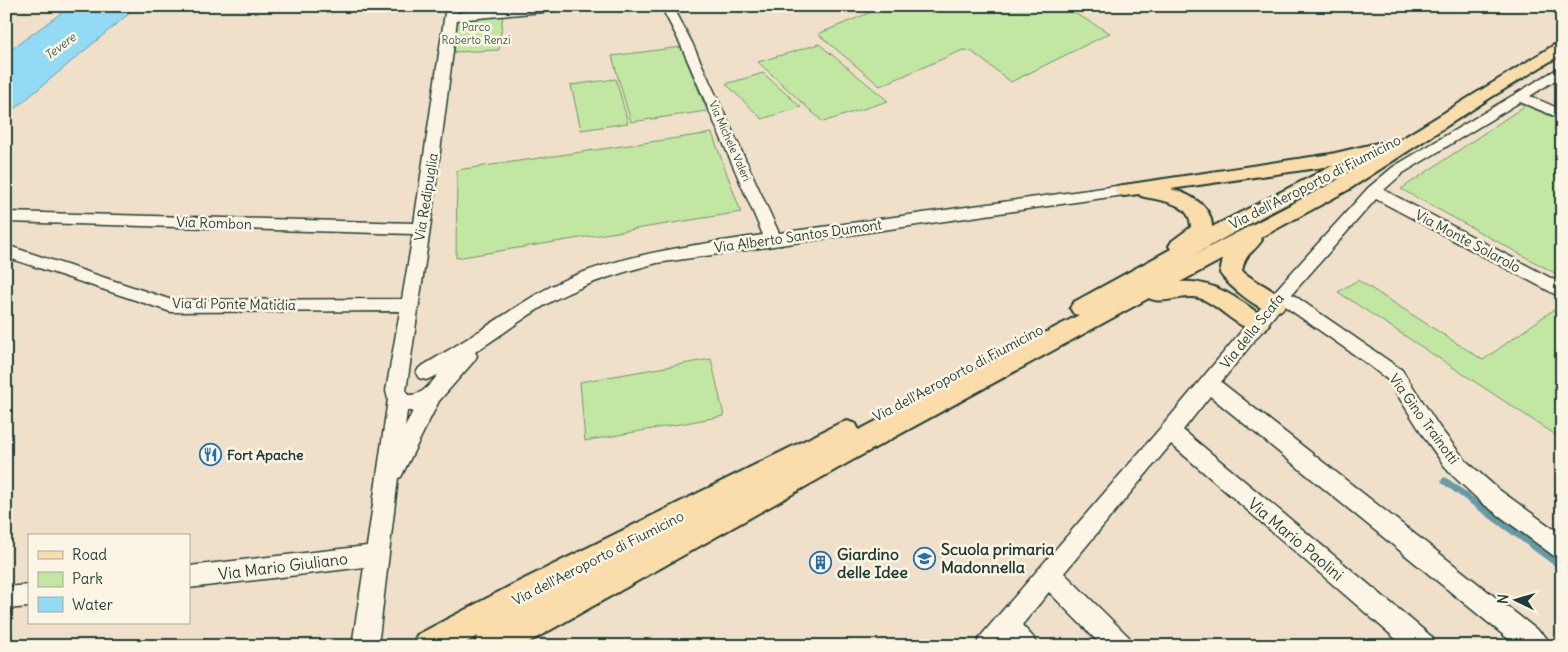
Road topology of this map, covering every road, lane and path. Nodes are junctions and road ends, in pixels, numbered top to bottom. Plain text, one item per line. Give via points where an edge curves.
1 (563, 6) edge
2 (667, 6) edge
3 (452, 12) edge
4 (1562, 47) edge
5 (1562, 70) edge
6 (1484, 94) junction
7 (1519, 96) junction
8 (1562, 115) edge
9 (1382, 148) junction
10 (1124, 190) junction
11 (1374, 191) junction
12 (6, 217) edge
13 (1268, 226) junction
14 (422, 229) junction
15 (774, 238) junction
16 (6, 251) edge
17 (1163, 262) junction
18 (1562, 292) edge
19 (1277, 300) junction
20 (410, 305) junction
21 (1116, 308) junction
22 (1256, 324) junction
23 (489, 334) junction
24 (402, 355) junction
25 (425, 373) junction
26 (1209, 384) junction
27 (397, 393) junction
28 (433, 394) junction
29 (1170, 432) junction
30 (386, 484) junction
31 (1562, 548) edge
32 (377, 555) junction
33 (1049, 575) junction
34 (190, 577) edge
35 (28, 596) edge
36 (6, 598) edge
37 (529, 608) junction
38 (1006, 625) junction
39 (365, 646) edge
40 (428, 646) edge
41 (490, 646) edge
42 (989, 646) edge
43 (1024, 646) edge
44 (1120, 646) edge
45 (1423, 646) edge
46 (1537, 646) edge

1 - 3 street
2 - 15 street, Via Michele Valeri
3 - 14 street, Via Redipuglia
4 - 6 main road, Via dell'Aeroporto di Fiumicino
5 - 7 street, Via della Scafa
6 - 9 main road, Via dell'Aeroporto di Fiumicino
6 - 13 main road, Via dell'Aeroporto di Fiumicino via 1342,186
7 - 8 street
7 - 11 street, Via della Scafa via 1398,170
9 - 10 main road via 1331,160
9 - 17 main road, Via dell'Aeroporto di Fiumicino
10 - 15 street, Via Alberto Santos Dumont
10 - 17 main road via 1162,193 1185,201 1200,218 1200,228
11 - 18 street, Via Monte Solarolo
11 - 19 street, Via della Scafa
12 - 14 street, Via Rombon
13 - 19 main road via 1234,256 1231,273 1242,284
13 - 21 main road, Via dell'Aeroporto di Fiumicino
14 - 20 street, Via Redipuglia
15 - 23 street, Via Alberto Santos Dumont via 656,257 589,276 554,292
16 - 20 street, Via di Ponte Matidia via 171,306
17 - 37 main road, Via dell'Aeroporto di Fiumicino
19 - 22 street, Via della Scafa
19 - 31 street, Via Gino Trainotti via 1372,356 1395,375 1457,466 1490,496
20 - 24 street, Via Redipuglia
21 - 22 main road via 1172,290 1190,288 1216,295
21 - 37 main road, Via dell'Aeroporto di Fiumicino via 841,453
22 - 26 street, Via della Scafa
23 - 25 street
23 - 28 street
24 - 25 street
24 - 27 street, Via Redipuglia
25 - 27 street via 406,378
25 - 28 street via 437,381
26 - 29 street, Via della Scafa
26 - 46 street
27 - 28 street via 402,402 413,404
27 - 30 street, Via Redipuglia
28 - 30 street
29 - 33 street, Via della Scafa
29 - 45 street, Via Mario Paolini
30 - 32 street, Via Redipuglia
32 - 34 street, Via Mario Giuliano
32 - 39 street, Via Redipuglia
33 - 38 street, Via della Scafa
33 - 44 street
35 - 36 street
37 - 40 main road, Via dell'Aeroporto di Fiumicino
37 - 41 main road, Via dell'Aeroporto di Fiumicino
38 - 42 street, Via della Scafa
38 - 43 street

